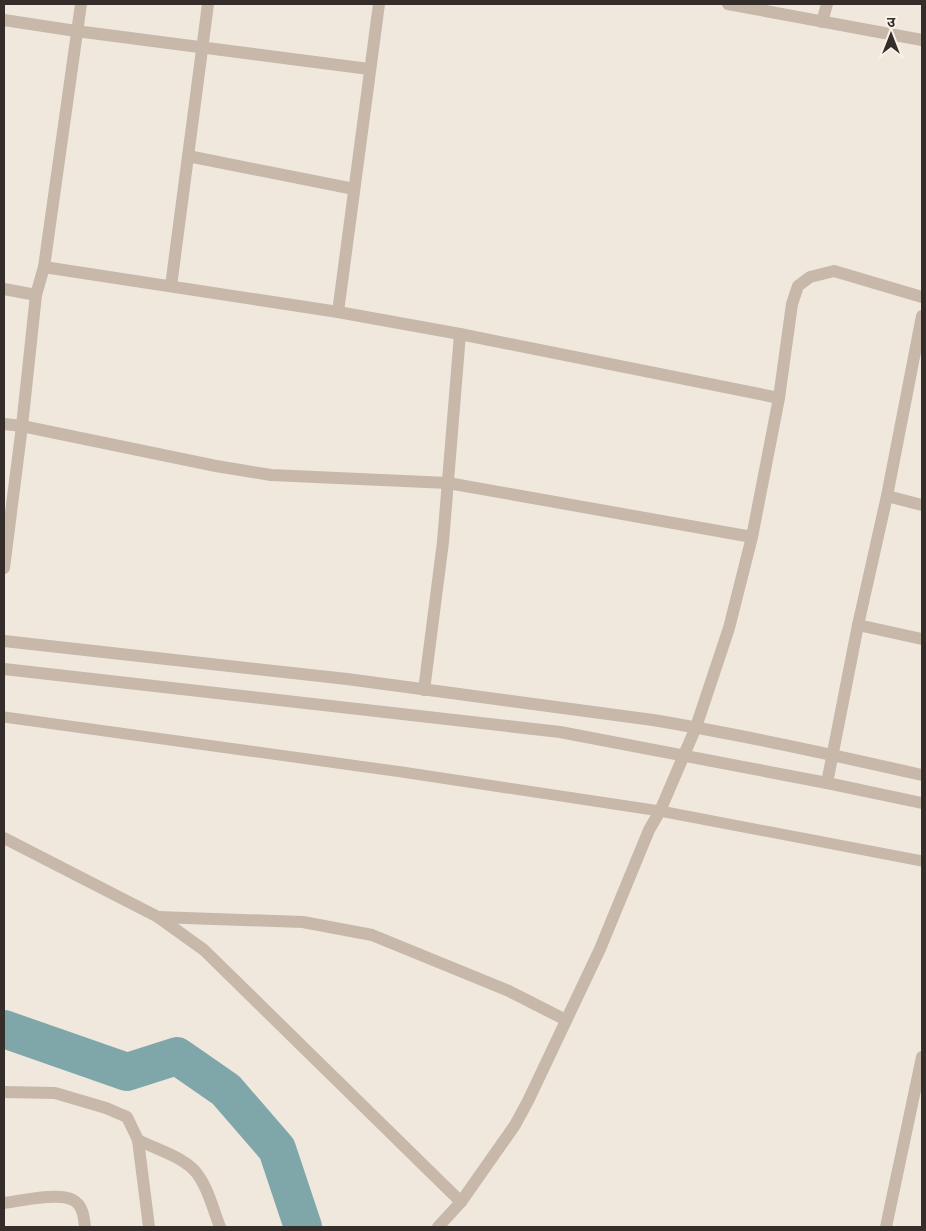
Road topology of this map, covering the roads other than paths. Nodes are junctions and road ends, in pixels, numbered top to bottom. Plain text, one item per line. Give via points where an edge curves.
1 (81, 4) edge
2 (208, 4) edge
3 (378, 4) edge
4 (728, 4) edge
5 (827, 4) edge
6 (4, 20) edge
7 (822, 22) junction
8 (76, 31) junction
9 (922, 40) edge
10 (201, 47) junction
11 (369, 69) junction
12 (188, 156) junction
13 (354, 189) junction
14 (44, 267) junction
15 (171, 286) junction
16 (4, 289) edge
17 (36, 295) junction
18 (922, 297) edge
19 (338, 312) junction
20 (922, 316) edge
21 (460, 334) junction
22 (779, 398) junction
23 (4, 424) edge
24 (22, 426) junction
25 (448, 483) junction
26 (887, 496) junction
27 (922, 504) edge
28 (752, 537) junction
29 (4, 568) edge
30 (858, 625) junction
31 (922, 639) edge
32 (4, 642) edge
33 (4, 669) edge
34 (424, 690) junction
35 (4, 717) edge
36 (696, 727) junction
37 (685, 755) junction
38 (834, 755) junction
39 (922, 775) edge
40 (827, 782) junction
41 (922, 803) edge
42 (660, 811) junction
43 (4, 838) edge
44 (922, 861) edge
45 (158, 917) junction
46 (566, 1020) junction
47 (922, 1057) edge
48 (4, 1092) edge
49 (138, 1140) junction
50 (462, 1202) junction
51 (4, 1203) edge
52 (85, 1227) edge
53 (149, 1227) edge
54 (220, 1227) edge
55 (438, 1227) edge
56 (886, 1227) edge

1 - 8 street
2 - 10 street
3 - 11 street
4 - 7 street
5 - 7 street
6 - 8 street
7 - 9 street
8 - 10 street
8 - 14 street
10 - 11 street
10 - 12 street
11 - 13 street
12 - 13 street
12 - 15 street
13 - 19 street
14 - 15 street
14 - 17 street
15 - 19 street
16 - 17 street
17 - 24 street
18 - 22 street via 834,271 810,277 798,286 792,304
19 - 21 street
20 - 26 street
21 - 22 street
21 - 25 street
22 - 28 street
23 - 24 street
24 - 25 street via 271,475
24 - 29 street
25 - 28 street
25 - 34 street
26 - 27 street
26 - 30 street
28 - 36 street via 730,628
30 - 31 street
30 - 38 street
32 - 34 street
33 - 37 street via 560,732
34 - 36 street
35 - 42 lane via 392,770
36 - 37 street
36 - 38 street
37 - 40 street
37 - 42 street
38 - 39 street
38 - 40 street
40 - 41 street
42 - 44 lane
42 - 46 street
43 - 45 street
45 - 46 street via 303,922 372,935 509,991
45 - 50 street via 204,950
46 - 50 street via 515,1125
47 - 56 street
48 - 49 street via 55,1093 106,1108 127,1117
49 - 53 street
49 - 54 street via 194,1170
50 - 55 street
51 - 52 street via 60,1197 74,1200 83,1211

